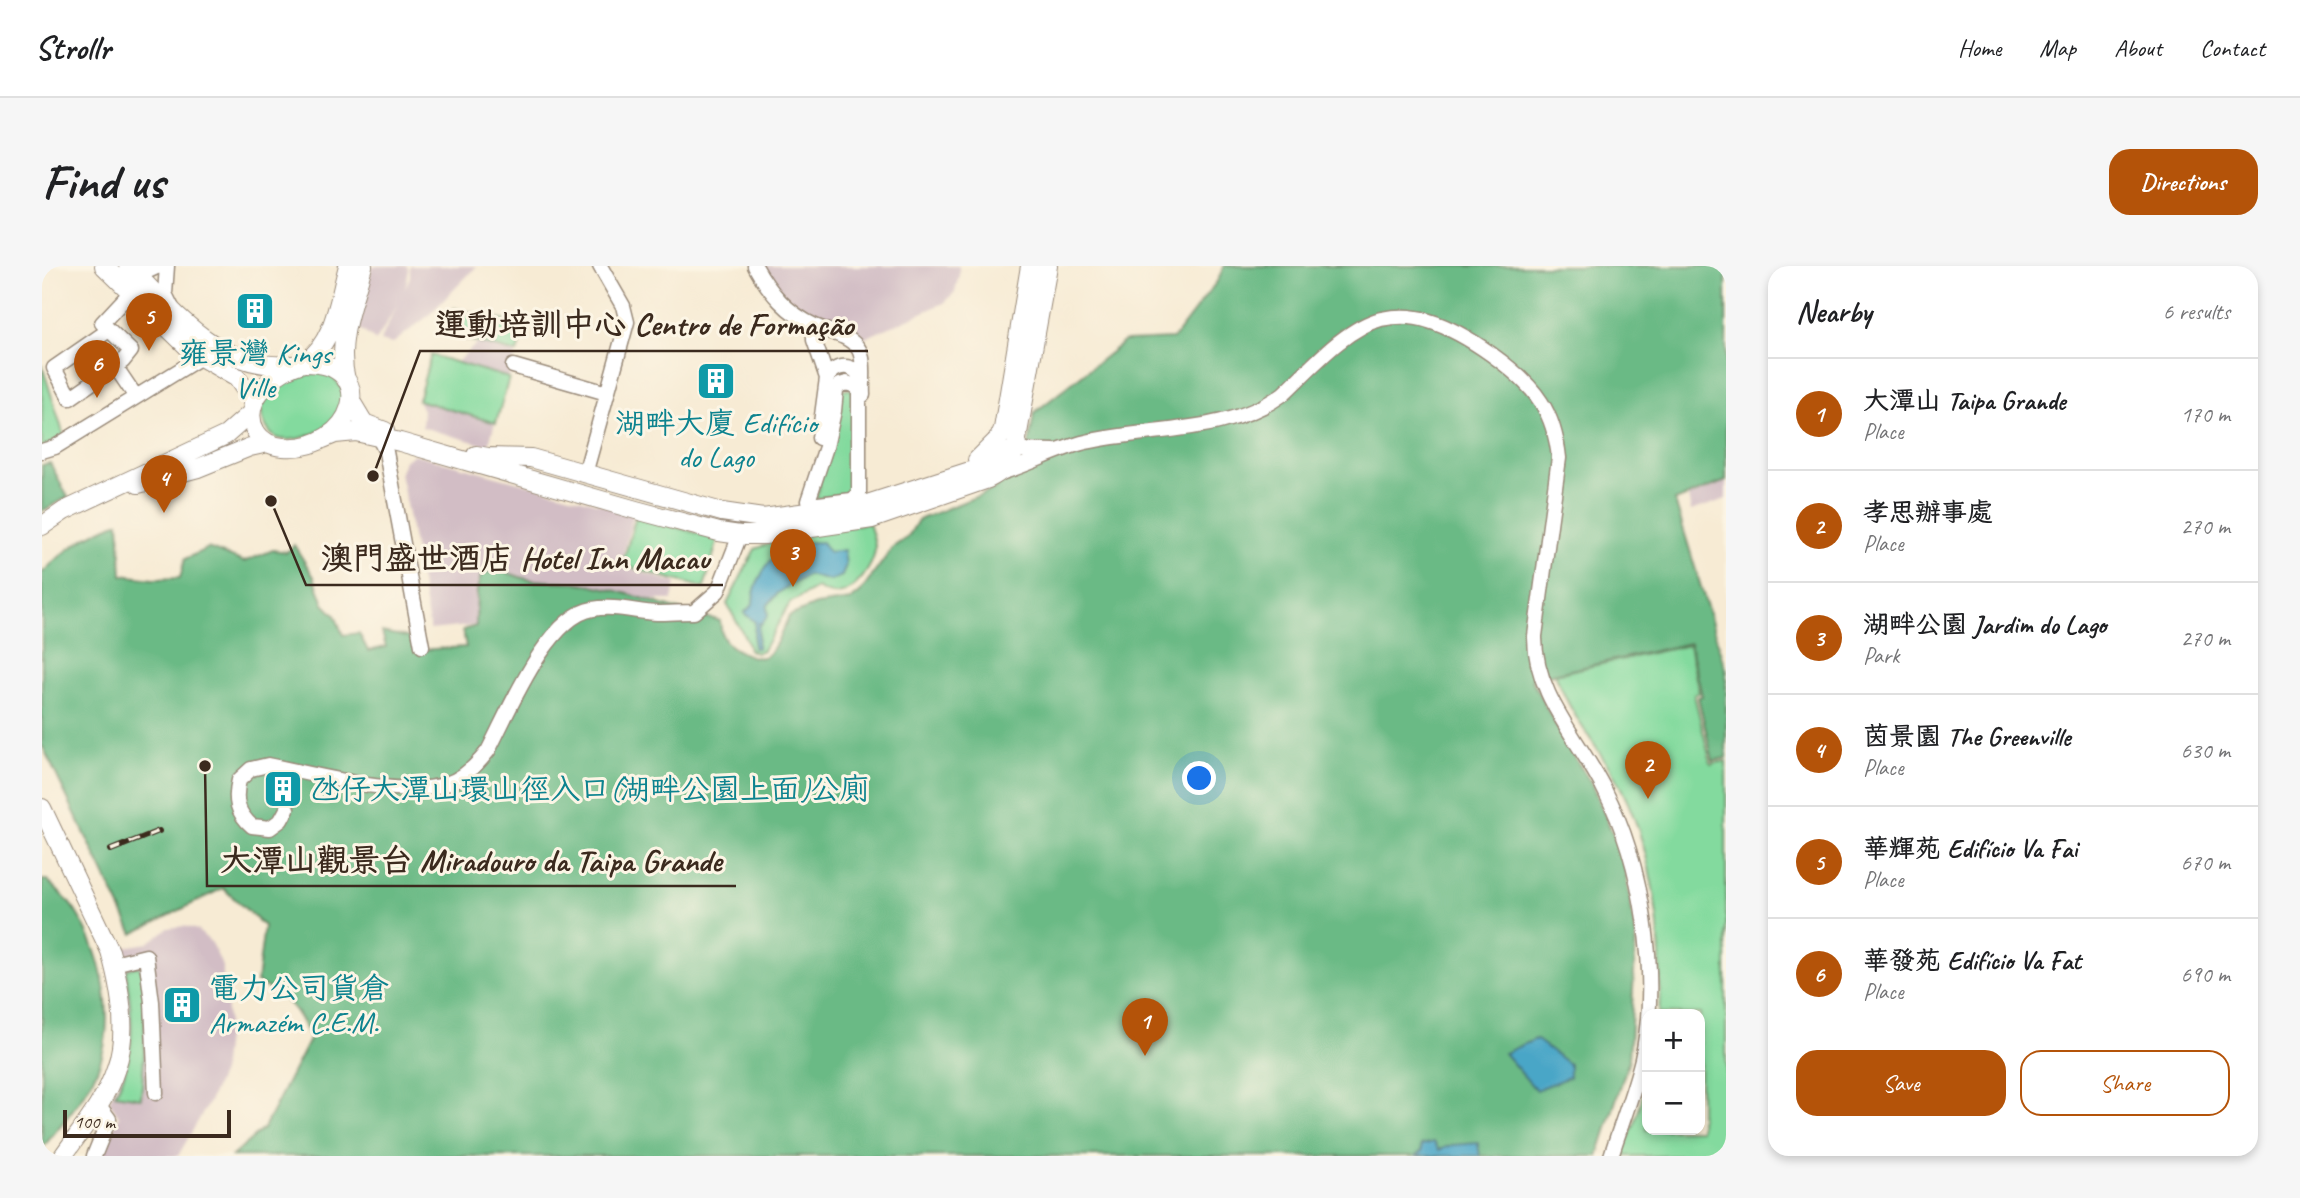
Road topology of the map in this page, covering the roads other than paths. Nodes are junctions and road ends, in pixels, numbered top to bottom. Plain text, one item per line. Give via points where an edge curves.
1 (104, 266) edge
2 (128, 266) edge
3 (159, 266) edge
4 (167, 266) edge
5 (348, 266) edge
6 (363, 266) edge
7 (600, 266) edge
8 (755, 266) edge
9 (1030, 266) edge
10 (1048, 266) edge
11 (131, 292) junction
12 (172, 308) junction
13 (814, 326) junction
14 (109, 330) junction
15 (201, 357) junction
16 (299, 364) junction
17 (115, 366) junction
18 (513, 366) dead end
19 (827, 378) junction
20 (346, 380) junction
21 (861, 385) junction
22 (607, 393) junction
23 (136, 397) junction
24 (352, 403) junction
25 (252, 410) junction
26 (323, 439) junction
27 (268, 443) junction
28 (388, 444) junction
29 (1015, 450) junction
30 (42, 451) edge
31 (1059, 451) junction
32 (179, 465) junction
33 (963, 471) junction
34 (1000, 473) junction
35 (585, 474) junction
36 (867, 504) junction
37 (636, 510) junction
38 (790, 514) junction
39 (840, 524) junction
40 (42, 526) edge
41 (740, 535) junction
42 (422, 646) dead end
43 (42, 808) edge
44 (287, 809) dead end
45 (47, 824) edge
46 (114, 964) junction
47 (156, 1093) dead end
48 (96, 1108) junction
49 (63, 1156) edge
50 (94, 1156) edge
51 (1611, 1156) edge

1 - 11 main road
2 - 3 street via 142,272
2 - 12 main road
4 - 12 street via 164,294
5 - 16 main road via 331,327 320,348
6 - 20 main road via 345,334
7 - 22 street via 627,322
8 - 13 street via 771,293
9 - 33 main road via 1003,429 985,454
10 - 29 main road
11 - 14 street via 102,323
11 - 15 main road
12 - 16 main road via 226,354 255,364
13 - 19 street
13 - 21 street via 852,341 858,348
14 - 17 street via 131,351
14 - 17 street via 54,368 70,398
15 - 23 street
15 - 25 main road via 237,378 251,397
16 - 20 main road via 332,367
16 - 25 main road via 282,371 262,389
17 - 23 street
18 - 22 street
19 - 21 street via 834,369 845,366 855,370
19 - 38 street via 818,444 807,483
20 - 24 main road
21 - 21 street via 859,494 852,500 810,505 836,390 847,383
21 - 36 street
22 - 35 street
23 - 30 street
24 - 26 main road via 345,421
24 - 35 main road via 364,423 373,428 482,457 531,458
25 - 27 main road via 253,425
25 - 32 main road via 226,435
26 - 27 main road via 298,447
26 - 28 main road via 356,432
27 - 32 main road
28 - 37 main road
28 - 42 street
29 - 31 street
29 - 33 main road
29 - 34 main road
31 - 34 street
31 - 51 street via 1086,442 1248,414 1283,394 1356,331 1392,318 1427,320 1448,329 1506,367 1541,402 1554,429 1559,458 1535,636 1536,662 1551,699 1614,810 1635,870 1644,927 1645,1036
32 - 40 main road via 94,496
33 - 36 main road
34 - 39 main road via 872,519
35 - 37 main road via 584,485 591,492 624,501
35 - 38 main road via 722,512 763,518
36 - 38 main road
36 - 39 main road
37 - 41 main road
39 - 41 main road
41 - 44 street via 718,591 694,612 595,608 564,624 536,659 488,751 452,782 397,789 268,765 251,769 239,780 237,805 252,827 270,828
43 - 45 main road
45 - 46 main road via 100,926
46 - 47 street via 146,956
46 - 48 main road via 121,1051
48 - 49 main road
48 - 50 street via 109,1116

